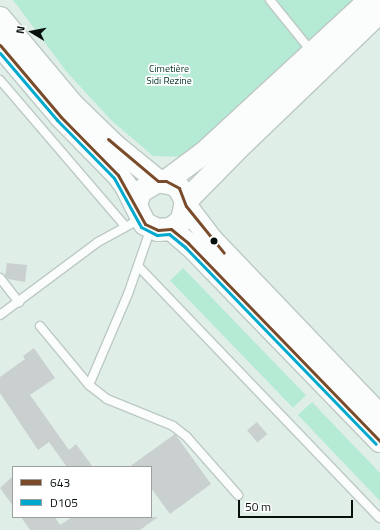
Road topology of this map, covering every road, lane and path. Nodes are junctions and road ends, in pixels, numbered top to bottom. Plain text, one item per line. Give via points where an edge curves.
1 (270, 0) edge
2 (370, 0) edge
3 (380, 12) edge
4 (0, 18) edge
5 (0, 45) edge
6 (313, 53) junction
7 (0, 80) edge
8 (162, 181) junction
9 (186, 204) junction
10 (145, 222) junction
11 (138, 266) junction
12 (0, 278) edge
13 (19, 302) junction
14 (0, 315) edge
15 (40, 326) dead end
16 (89, 385) junction
17 (380, 416) edge
18 (380, 441) edge
19 (238, 495) dead end
20 (380, 518) edge

1 - 6 lane
2 - 6 main road
3 - 9 main road via 238,148
4 - 8 main road via 72,104 114,144
5 - 10 main road via 61,117 118,175
6 - 8 main road via 204,153
7 - 10 lane
8 - 9 main road via 179,188
8 - 10 main road via 151,183 140,192
9 - 10 main road via 182,220
9 - 17 main road via 210,238
10 - 11 lane
10 - 13 lane via 79,256
10 - 18 main road via 195,250
11 - 16 lane
11 - 20 lane
12 - 13 lane
13 - 14 lane
15 - 16 lane
16 - 19 lane via 107,399 173,426 186,436

